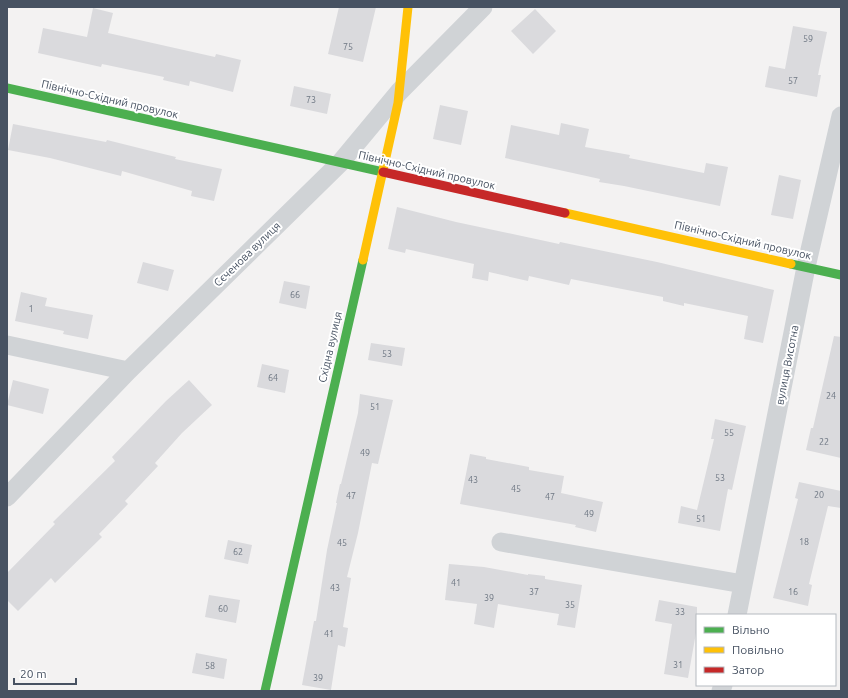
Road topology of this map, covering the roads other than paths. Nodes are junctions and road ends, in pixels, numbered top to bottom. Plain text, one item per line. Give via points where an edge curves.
1 (408, 7) edge
2 (483, 7) edge
3 (7, 88) edge
4 (399, 92) junction
5 (841, 116) edge
6 (340, 163) junction
7 (382, 172) junction
8 (806, 267) junction
9 (841, 275) edge
10 (7, 345) edge
11 (128, 371) junction
12 (7, 497) edge
13 (501, 542) dead end
14 (743, 584) junction
15 (737, 614) edge
16 (265, 691) edge

1 - 4 street, Східна вулиця
2 - 4 street, Сєченова вулиця
3 - 6 street, Північно-Східний провулок
4 - 6 street, Сєченова вулиця
4 - 7 street, Східна вулиця
5 - 8 street, вулиця Висотна
6 - 7 street, Північно-Східний провулок
6 - 11 street, Сєченова вулиця
7 - 8 street, Північно-Східний провулок
7 - 16 street, Східна вулиця
8 - 9 street, Північно-Східний провулок
8 - 14 street, вулиця Висотна
10 - 11 street
11 - 12 street, Сєченова вулиця
13 - 14 street
14 - 15 street, вулиця Висотна

